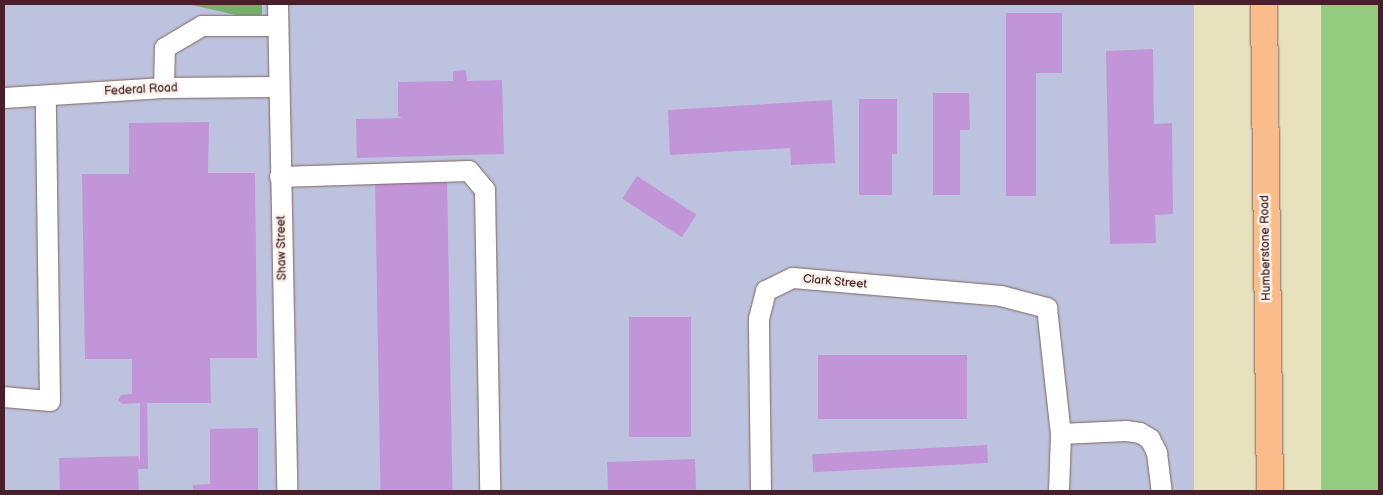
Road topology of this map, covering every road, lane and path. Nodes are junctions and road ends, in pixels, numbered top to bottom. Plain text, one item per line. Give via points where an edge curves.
1 (278, 4) edge
2 (1264, 4) edge
3 (278, 26) junction
4 (278, 87) junction
5 (164, 88) junction
6 (46, 96) junction
7 (4, 98) edge
8 (280, 177) junction
9 (4, 398) edge
10 (1061, 434) junction
11 (287, 491) edge
12 (490, 491) edge
13 (761, 491) edge
14 (1059, 491) edge
15 (1162, 491) edge
16 (1270, 491) edge

1 - 3 street, Shaw Street
2 - 16 main road, Humberstone Road
3 - 4 street, Shaw Street
3 - 5 street via 202,26 165,48
4 - 5 street, Federal Road
4 - 8 street, Shaw Street
5 - 6 street, Federal Road
6 - 7 street, Federal Road
6 - 9 street via 50,401
8 - 11 street, Shaw Street
8 - 12 street via 469,171 485,190
10 - 13 street, Clark Street via 1047,308 1001,296 792,278 766,291 759,319
10 - 14 street
10 - 15 street via 1140,433 1150,440 1157,453

